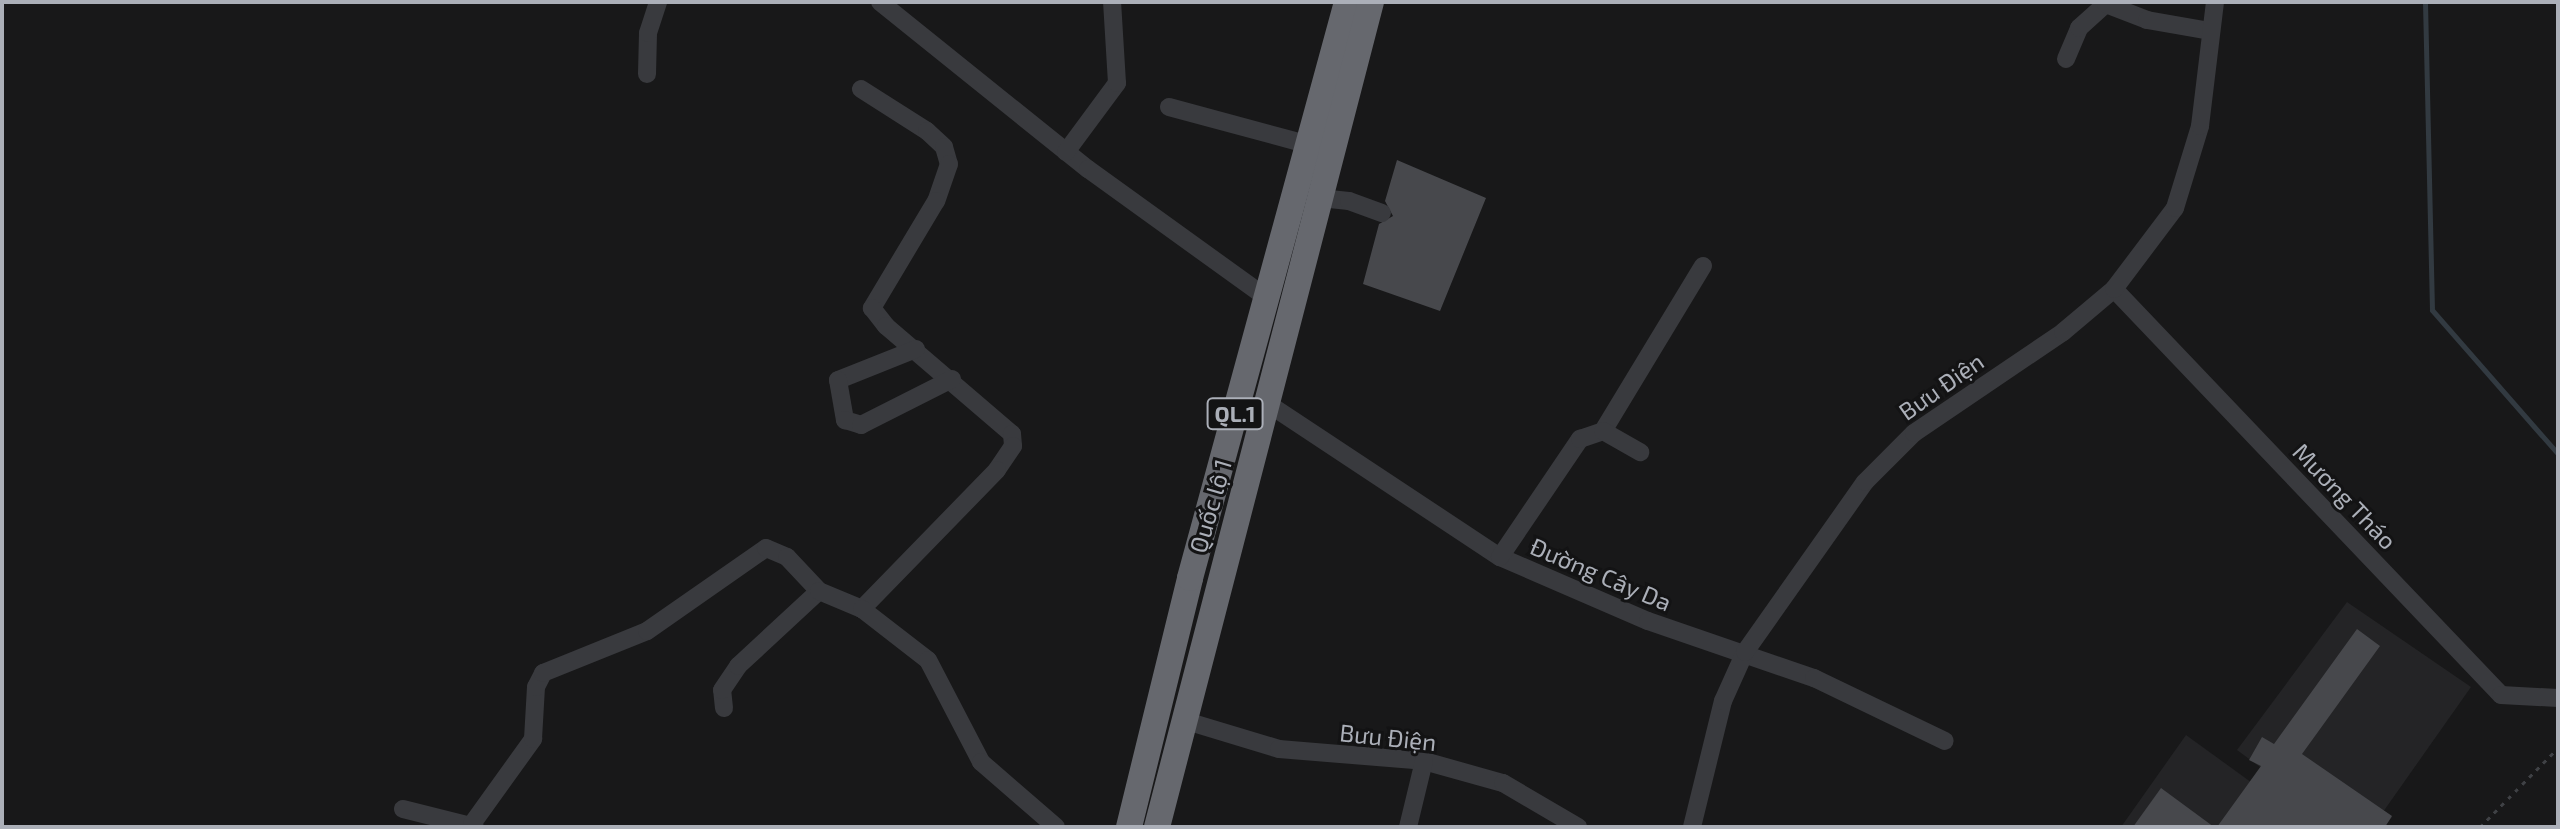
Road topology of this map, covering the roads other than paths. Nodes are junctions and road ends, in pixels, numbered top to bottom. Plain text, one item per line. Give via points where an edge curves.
1 (658, 2) edge
2 (880, 2) edge
3 (1112, 2) edge
4 (1347, 2) edge
5 (1371, 2) edge
6 (2215, 2) edge
7 (2210, 31) junction
8 (2066, 59) dead end
9 (647, 74) dead end
10 (861, 89) dead end
11 (1169, 107) dead end
12 (1310, 145) junction
13 (1066, 152) junction
14 (1320, 198) junction
15 (1382, 213) dead end
16 (1703, 266) dead end
17 (2114, 289) junction
18 (1267, 298) junction
19 (916, 349) junction
20 (952, 379) junction
21 (1264, 401) junction
22 (1603, 431) junction
23 (1640, 452) dead end
24 (1500, 557) junction
25 (819, 591) junction
26 (862, 609) junction
27 (1745, 652) junction
28 (2558, 698) edge
29 (724, 708) dead end
30 (1183, 720) junction
31 (1945, 741) dead end
32 (1424, 761) junction
33 (403, 809) dead end
34 (474, 826) edge
35 (1056, 827) edge
36 (1129, 827) edge
37 (1157, 827) edge
38 (1408, 827) edge
39 (1578, 827) edge
40 (1692, 827) edge

1 - 9 street via 648,33
2 - 13 street
3 - 13 street via 1117,83
4 - 12 highway, Quốc lộ 1 / QL.1
5 - 14 highway, Quốc lộ 1 / QL.1
6 - 7 street, Bưu Điện
7 - 8 street via 2147,20 2106,4 2079,28
7 - 17 street, Bưu Điện via 2200,126 2186,179 2157,236
10 - 19 street via 927,131 944,147 949,164 936,201 872,308
11 - 12 street
12 - 18 highway, Quốc lộ 1 / QL.1
13 - 18 street
14 - 15 street
14 - 21 highway, Quốc lộ 1 / QL.1
16 - 22 street
17 - 27 street, Bưu Điện via 2063,332 1948,407 1890,454 1818,544
17 - 28 street, Mương Tháo via 2501,695
18 - 36 highway, Quốc lộ 1 / QL.1
19 - 20 street
19 - 20 street via 838,380 845,420 861,425
20 - 26 street via 1012,434 1013,446 997,470
21 - 24 street, Đường Cây Da
21 - 30 highway, Quốc lộ 1 / QL.1
22 - 23 street
22 - 24 street via 1588,433 1571,449
24 - 27 street, Đường Cây Da via 1648,621
25 - 26 street
25 - 29 street via 738,666 722,690
25 - 34 street via 787,557 766,548 647,631 543,673 536,687 533,739
26 - 35 street via 928,660 981,762
27 - 31 street, Đường Cây Da via 1814,678
27 - 40 street, Bưu Điện via 1723,701
30 - 32 street, Bưu Điện via 1279,749
30 - 37 highway, Quốc lộ 1 / QL.1
32 - 38 street
32 - 39 street, Bưu Điện via 1503,783
33 - 34 street

